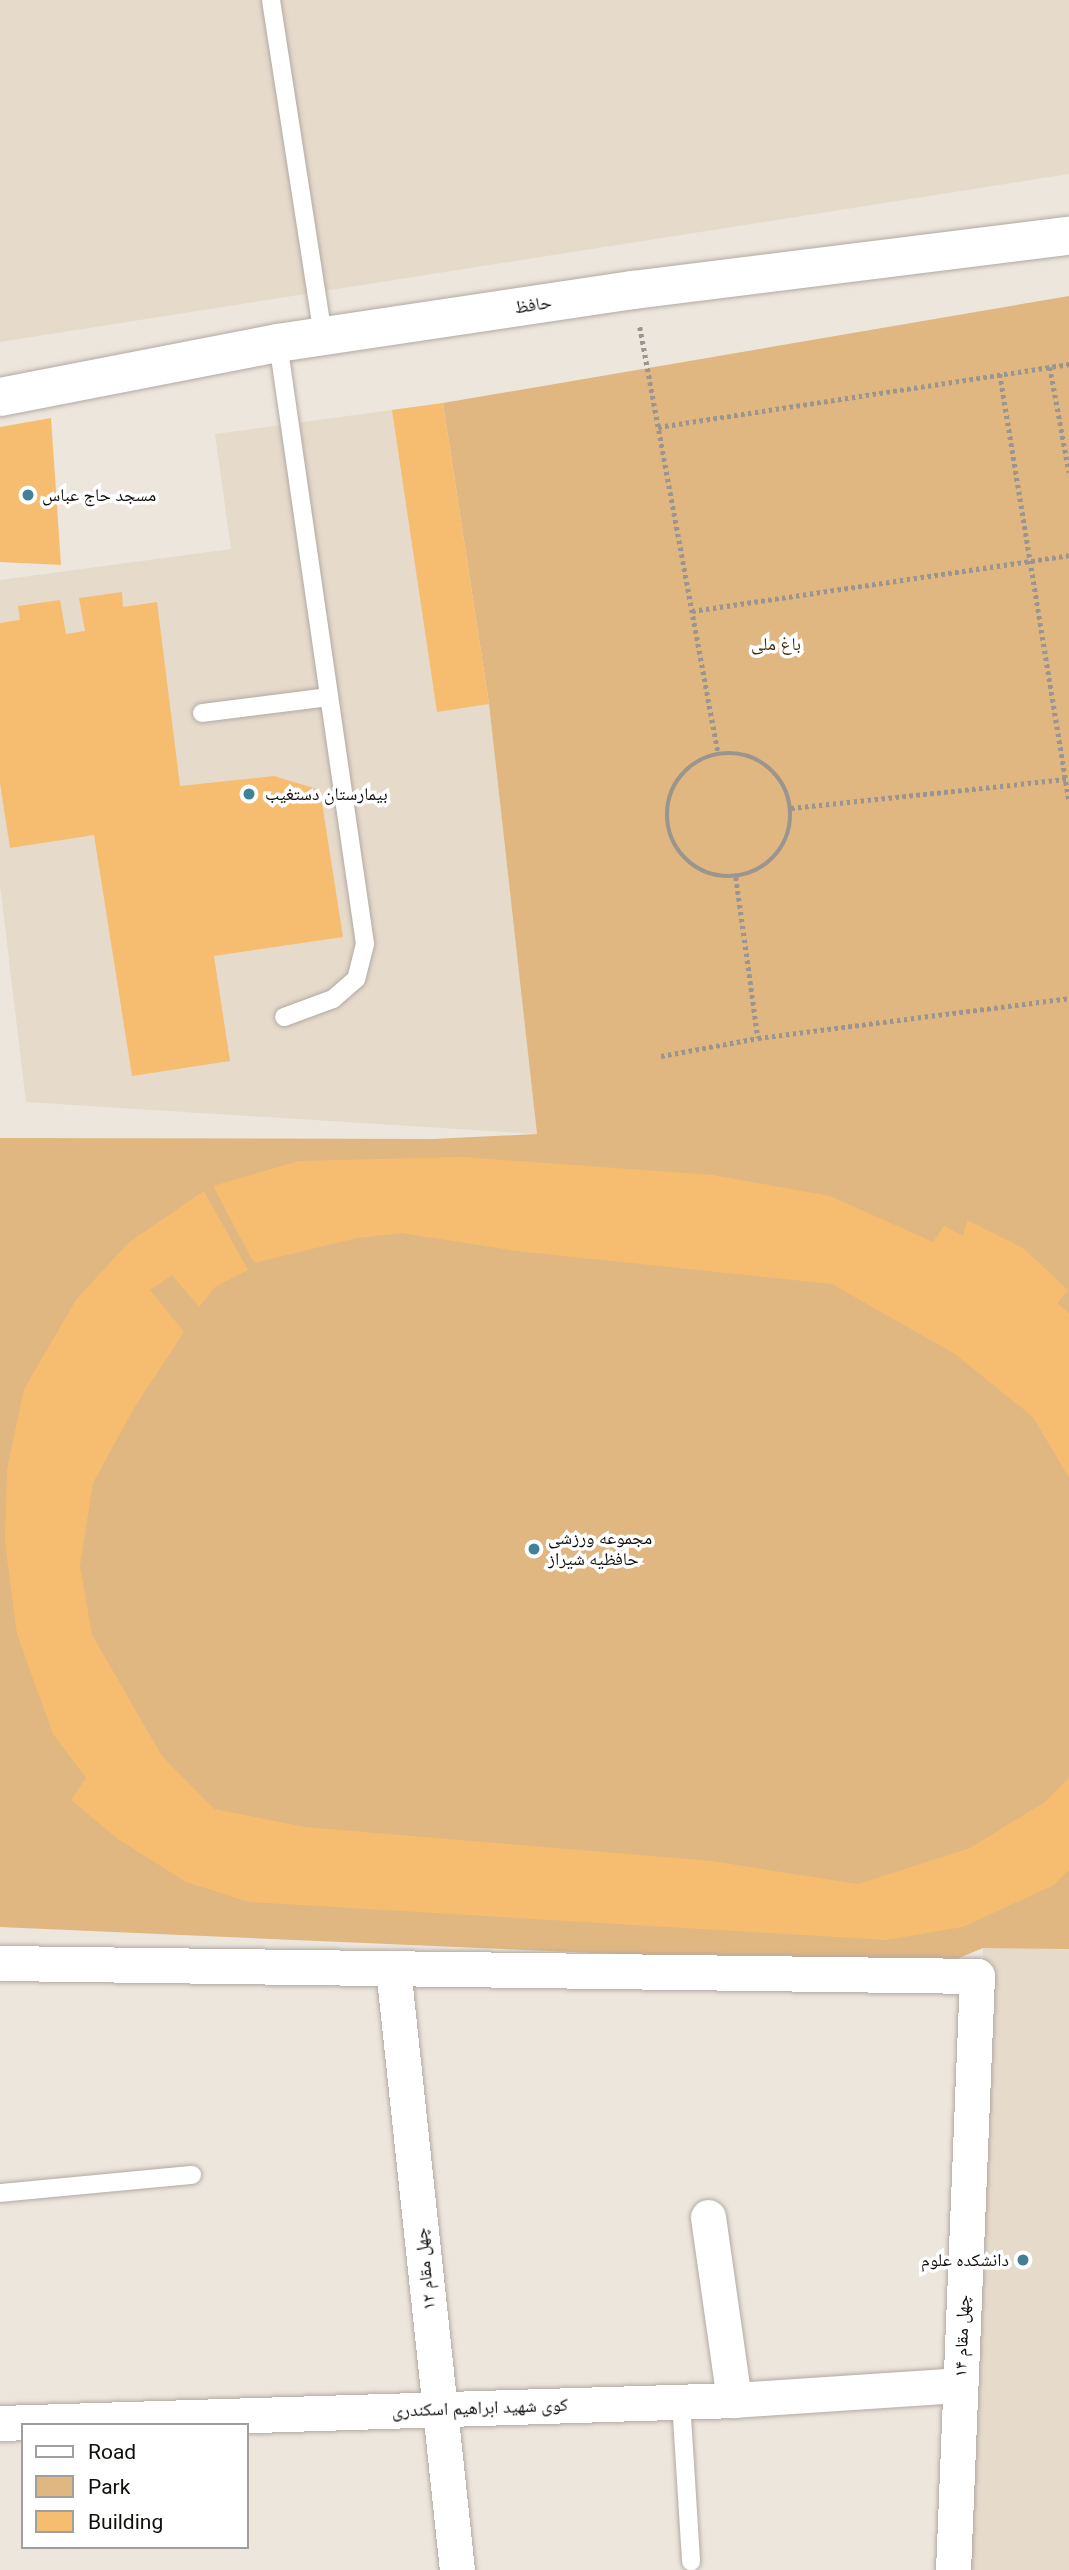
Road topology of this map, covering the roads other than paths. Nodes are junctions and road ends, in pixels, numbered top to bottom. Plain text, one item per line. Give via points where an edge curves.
1 (271, 0) edge
2 (1069, 236) edge
3 (323, 337) junction
4 (278, 343) junction
5 (0, 397) edge
6 (328, 697) junction
7 (202, 713) dead end
8 (284, 1017) dead end
9 (0, 1963) edge
10 (393, 1968) junction
11 (192, 2175) dead end
12 (0, 2193) edge
13 (708, 2217) dead end
14 (960, 2385) junction
15 (734, 2400) junction
16 (681, 2401) junction
17 (440, 2409) junction
18 (0, 2423) edge
19 (691, 2562) dead end
20 (457, 2570) edge
21 (953, 2570) edge

1 - 3 lane
2 - 3 main road, حافظ via 633,290
3 - 4 main road, حافظ
4 - 5 main road, حافظ
4 - 6 lane
6 - 7 lane
6 - 8 lane via 365,944 356,979 333,999
9 - 10 street
10 - 14 street, چهل مقام ۱۴ via 977,1976
10 - 17 street, چهل مقام ۱۲
11 - 12 lane
13 - 15 street
14 - 15 street, کوی شهید ابراهیم اسکندری
14 - 21 street, چهل مقام ۱۴
15 - 16 street, کوی شهید ابراهیم اسکندری
16 - 17 street, کوی شهید ابراهیم اسکندری
16 - 19 lane
17 - 18 street, کوی شهید ابراهیم اسکندری
17 - 20 street, چهل مقام ۱۲

